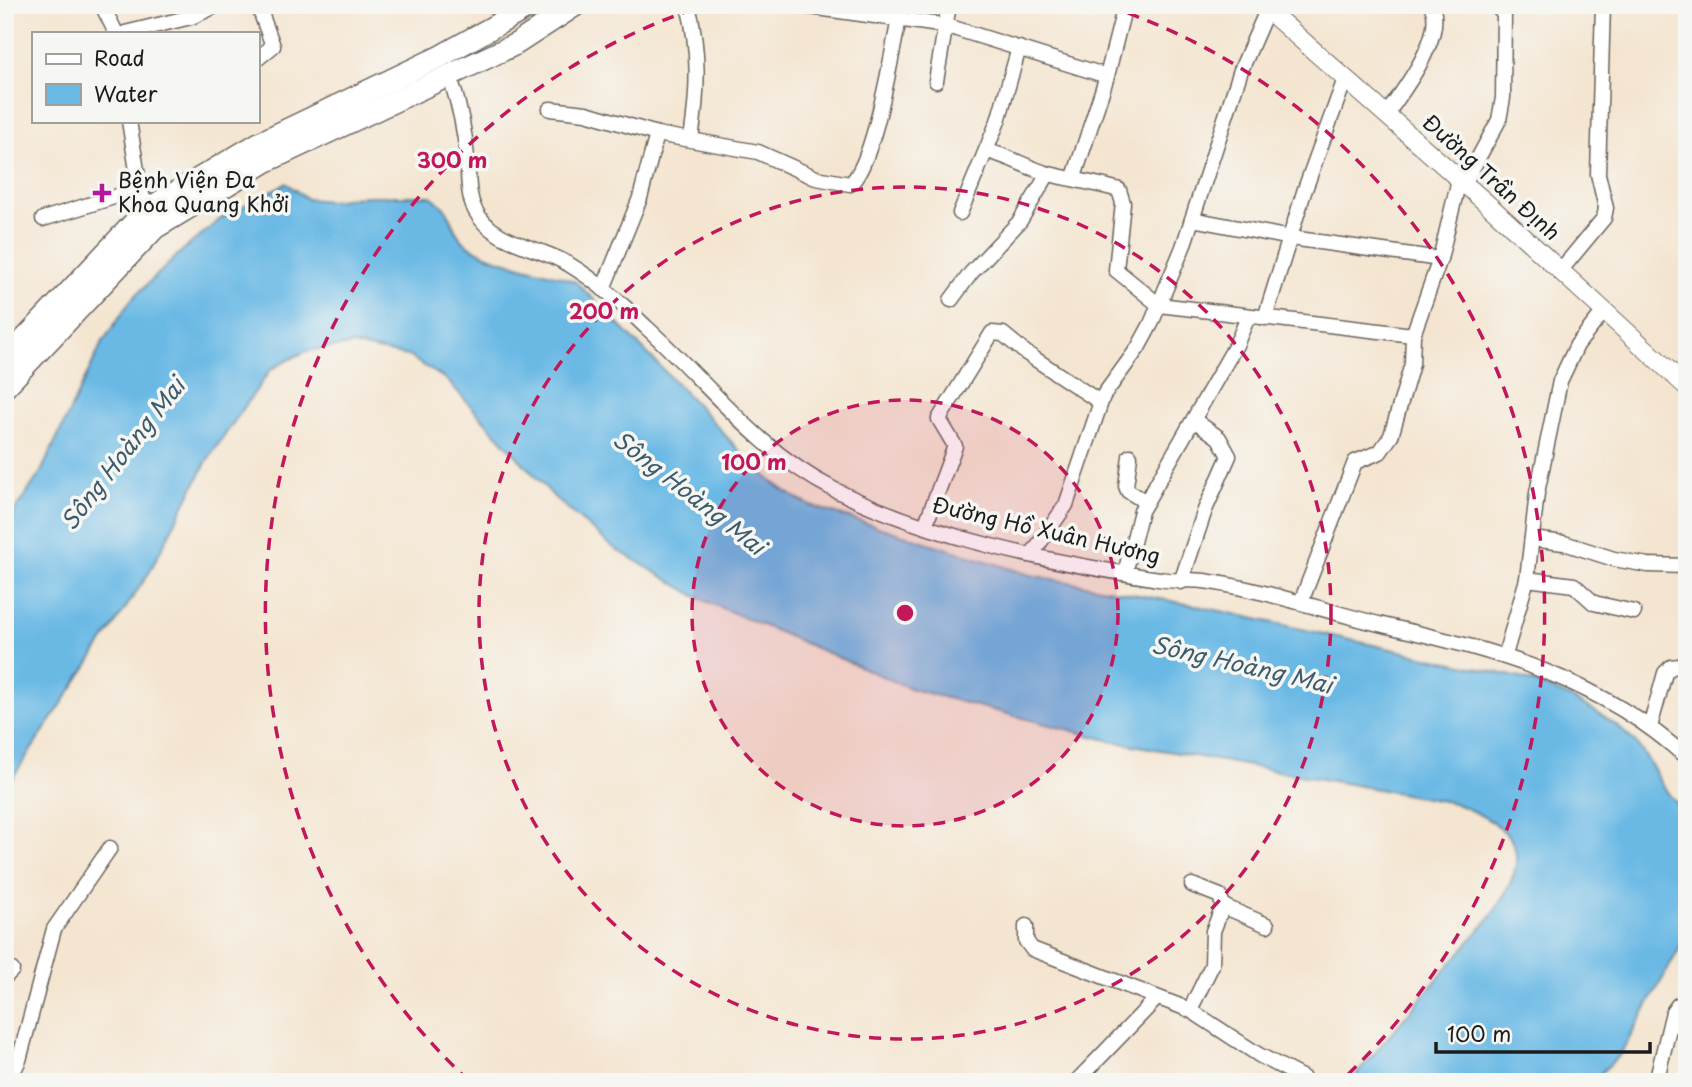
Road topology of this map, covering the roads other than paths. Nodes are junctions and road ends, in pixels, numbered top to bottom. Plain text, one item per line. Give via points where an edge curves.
1 (102, 5) edge
2 (218, 5) edge
3 (258, 5) edge
4 (532, 5) edge
5 (576, 5) edge
6 (688, 5) edge
7 (796, 5) edge
8 (949, 5) edge
9 (1125, 5) edge
10 (1431, 5) edge
11 (1494, 5) edge
12 (1603, 5) edge
13 (1264, 8) edge
14 (900, 19) junction
15 (947, 26) junction
16 (116, 32) edge
17 (129, 32) edge
18 (1019, 48) junction
19 (259, 57) edge
20 (1107, 76) junction
21 (450, 77) junction
22 (1345, 79) junction
23 (936, 81) dead end
24 (550, 108) dead end
25 (1386, 115) junction
26 (129, 122) edge
27 (657, 134) junction
28 (691, 139) junction
29 (987, 151) junction
30 (1048, 174) junction
31 (1074, 177) junction
32 (1462, 182) junction
33 (140, 189) junction
34 (960, 213) dead end
35 (43, 219) dead end
36 (151, 219) junction
37 (1192, 219) junction
38 (1291, 238) junction
39 (1440, 259) junction
40 (1560, 271) junction
41 (603, 289) junction
42 (951, 300) dead end
43 (1159, 305) junction
44 (1604, 312) junction
45 (1248, 317) junction
46 (1265, 318) junction
47 (1413, 335) junction
48 (6, 359) edge
49 (5, 387) edge
50 (1687, 387) edge
51 (1100, 402) junction
52 (1194, 420) junction
53 (1130, 456) dead end
54 (1146, 502) junction
55 (925, 526) junction
56 (1532, 538) junction
57 (1032, 554) junction
58 (1687, 566) edge
59 (1125, 573) junction
60 (1527, 579) junction
61 (1181, 582) junction
62 (1301, 601) junction
63 (1634, 612) dead end
64 (1505, 655) junction
65 (1687, 665) edge
66 (1650, 727) junction
67 (1687, 758) edge
68 (110, 848) dead end
69 (1192, 885) dead end
70 (1223, 906) junction
71 (1268, 925) dead end
72 (1026, 926) dead end
73 (1156, 999) junction
74 (1687, 1004) edge
75 (1190, 1010) junction
76 (1303, 1078) dead end
77 (8, 1082) edge
78 (1076, 1082) edge
79 (1656, 1082) edge

1 - 16 street
2 - 17 street via 191,17
3 - 19 street via 273,46
4 - 36 highway via 441,56 260,143
5 - 21 highway via 516,44
6 - 28 street via 698,63
7 - 14 street
8 - 15 street
9 - 20 street
10 - 25 street via 1434,32
11 - 32 street via 1504,14 1502,110
12 - 40 street via 1598,174 1606,208 1604,218
13 - 22 main road, Đường Trần Định
13 - 37 street
14 - 15 street
14 - 28 street via 878,121 860,172 850,184 817,178 758,152
15 - 18 street
15 - 23 street
18 - 20 street
18 - 29 street
20 - 31 street
21 - 36 highway
21 - 41 street, Đường Hồ Xuân Hương via 461,108 469,192 482,222 499,235 557,257
22 - 25 main road, Đường Trần Định
22 - 38 street
24 - 27 street via 586,113
25 - 32 main road, Đường Trần Định
26 - 33 street
27 - 28 street
27 - 41 street via 636,208
29 - 30 street
29 - 34 street
30 - 31 street
30 - 42 street via 1020,221
31 - 43 street via 1121,193 1116,270
32 - 39 street
32 - 40 main road, Đường Trần Định
33 - 35 street
33 - 36 street
36 - 48 highway
36 - 49 highway
37 - 38 street
37 - 43 street
38 - 39 street
38 - 46 street
39 - 47 street
40 - 44 main road, Đường Trần Định
41 - 55 street, Đường Hồ Xuân Hương via 666,344 766,446 833,489
43 - 45 street
43 - 51 street via 1138,348
44 - 50 main road, Đường Trần Định
44 - 56 street via 1577,345 1560,381
45 - 46 street
45 - 52 street
46 - 47 street
47 - 62 street via 1412,364 1391,436 1380,452 1359,459 1352,467
51 - 55 street via 1003,334 992,333 939,419 955,446
51 - 57 street via 1066,505
52 - 54 street
52 - 61 street via 1219,438 1229,456
53 - 54 street via 1126,486
54 - 59 street
55 - 57 street, Đường Hồ Xuân Hương
56 - 58 street via 1564,542 1614,559
56 - 60 street
57 - 59 street, Đường Hồ Xuân Hương
59 - 61 street, Đường Hồ Xuân Hương
60 - 63 street via 1574,585 1601,606
60 - 64 street
61 - 62 street, Đường Hồ Xuân Hương via 1199,580
62 - 64 street, Đường Hồ Xuân Hương
64 - 66 street, Đường Hồ Xuân Hương via 1582,686
65 - 66 street via 1671,667 1665,673
66 - 67 street, Đường Hồ Xuân Hương
68 - 77 street via 54,929 19,1060
69 - 70 street via 1220,896
70 - 71 street
70 - 75 street via 1213,931 1212,965
72 - 73 street via 1026,941 1032,949
73 - 75 street
73 - 78 street
74 - 79 street via 1678,1005 1673,1012
75 - 76 street

